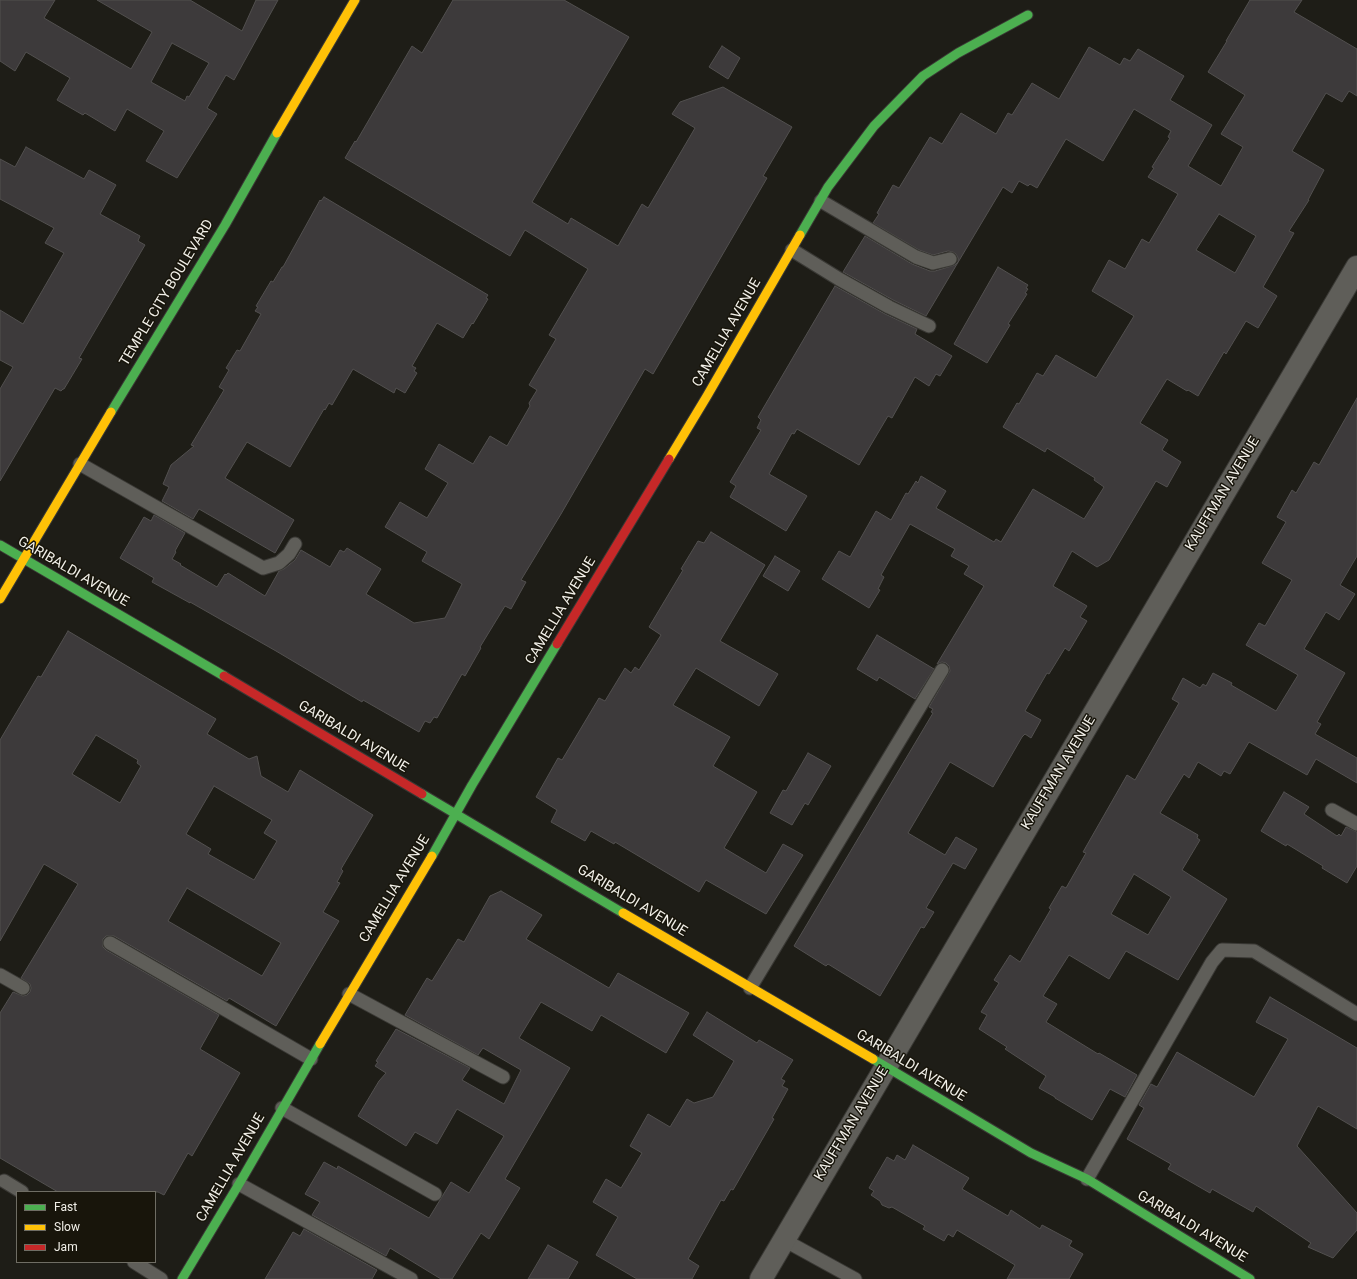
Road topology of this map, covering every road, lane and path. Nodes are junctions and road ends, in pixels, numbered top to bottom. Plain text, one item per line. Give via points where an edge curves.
1 (355, 0) edge
2 (1028, 15) dead end
3 (821, 201) junction
4 (792, 250) junction
5 (950, 259) dead end
6 (1357, 267) edge
7 (929, 326) dead end
8 (80, 464) junction
9 (295, 544) dead end
10 (0, 545) edge
11 (24, 559) junction
12 (0, 599) edge
13 (942, 670) dead end
14 (1332, 810) dead end
15 (456, 814) junction
16 (1357, 824) edge
17 (110, 943) dead end
18 (0, 975) edge
19 (23, 988) dead end
20 (750, 988) junction
21 (349, 994) junction
22 (1357, 1014) edge
23 (311, 1059) junction
24 (885, 1067) junction
25 (503, 1077) dead end
26 (282, 1108) junction
27 (1087, 1179) junction
28 (4, 1181) dead end
29 (239, 1184) junction
30 (20, 1191) edge
31 (435, 1194) dead end
32 (784, 1240) junction
33 (136, 1263) edge
34 (161, 1279) edge
35 (182, 1279) edge
36 (411, 1279) edge
37 (761, 1279) edge
38 (855, 1279) edge
39 (1250, 1279) edge

1 - 8 street, TEMPLE CITY BOULEVARD via 225,225
2 - 3 street, CAMELLIA AVENUE via 958,53 923,76 874,126 828,187
3 - 4 street, CAMELLIA AVENUE
3 - 5 lane via 916,257 933,263
4 - 7 lane via 839,280
4 - 15 street, CAMELLIA AVENUE
6 - 24 street, KAUFFMAN AVENUE
8 - 9 lane via 263,568 279,563
8 - 11 street, TEMPLE CITY BOULEVARD
10 - 11 street, GARIBALDI AVENUE
11 - 12 street, TEMPLE CITY BOULEVARD
11 - 15 street, GARIBALDI AVENUE
13 - 20 lane
14 - 16 lane
15 - 20 street, GARIBALDI AVENUE
15 - 21 street, CAMELLIA AVENUE
17 - 23 lane
18 - 19 lane
20 - 24 street, GARIBALDI AVENUE
21 - 23 street, CAMELLIA AVENUE
21 - 25 lane
22 - 27 lane via 1254,952 1222,950 1212,962
23 - 26 street, CAMELLIA AVENUE
24 - 27 street, GARIBALDI AVENUE via 1031,1153
24 - 32 street, KAUFFMAN AVENUE
26 - 29 street, CAMELLIA AVENUE
26 - 31 lane
27 - 39 street, GARIBALDI AVENUE
28 - 30 lane
29 - 35 street, CAMELLIA AVENUE
29 - 36 lane
32 - 37 street, KAUFFMAN AVENUE
32 - 38 lane
33 - 34 lane

